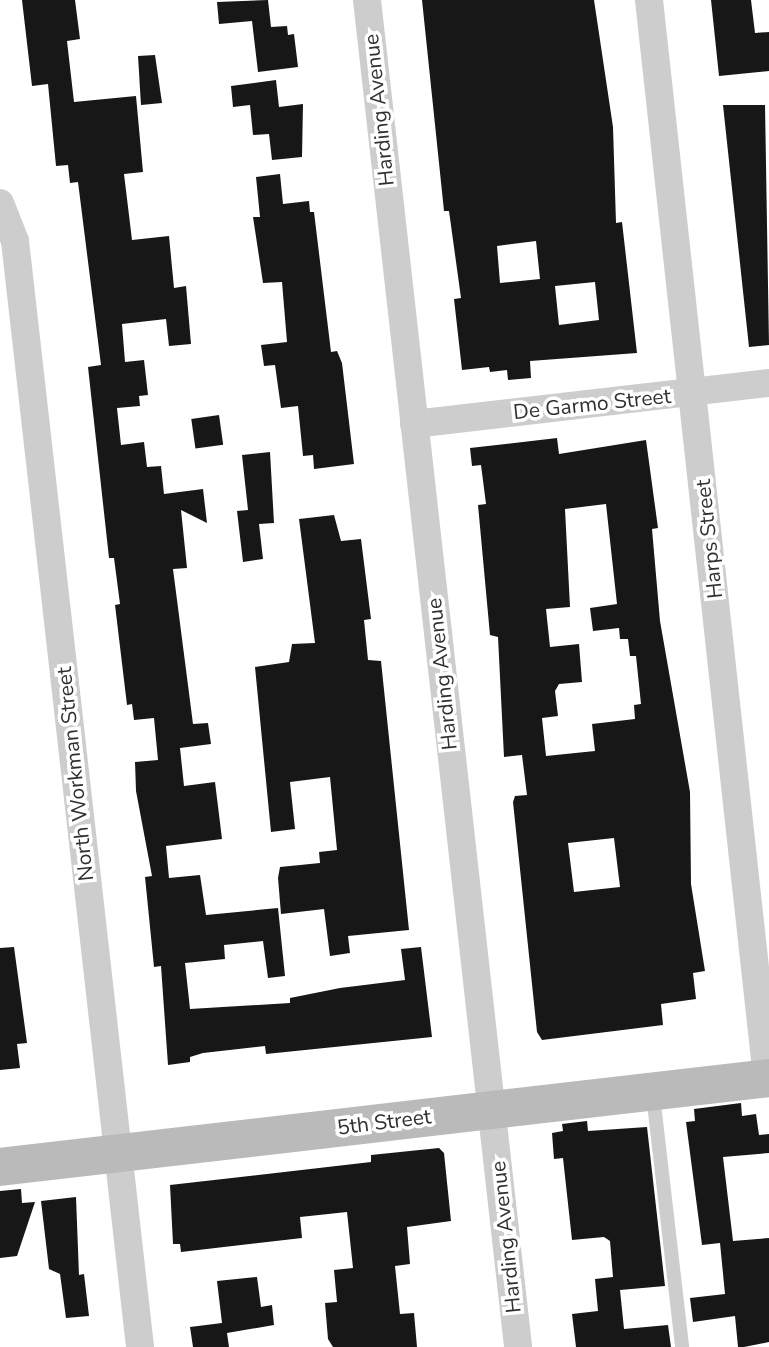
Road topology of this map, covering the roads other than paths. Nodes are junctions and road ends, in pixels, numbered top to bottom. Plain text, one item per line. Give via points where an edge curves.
1 (367, 0) edge
2 (649, 0) edge
3 (0, 203) edge
4 (769, 383) edge
5 (693, 393) junction
6 (414, 424) junction
7 (768, 1078) edge
8 (652, 1090) junction
9 (491, 1110) junction
10 (118, 1153) junction
11 (0, 1167) edge
12 (140, 1347) edge
13 (518, 1347) edge
14 (682, 1347) edge

1 - 6 street, Harding Avenue
2 - 5 street, Harps Street
3 - 10 street, North Workman Street via 15,241
4 - 5 street, De Garmo Street
5 - 6 street, De Garmo Street
5 - 7 street, Harps Street
6 - 9 street, Harding Avenue
7 - 8 street, 5th Street
8 - 9 street, 5th Street
8 - 14 lane
9 - 10 street, 5th Street
9 - 13 street, Harding Avenue
10 - 11 street, 5th Street
10 - 12 street, North Workman Street

